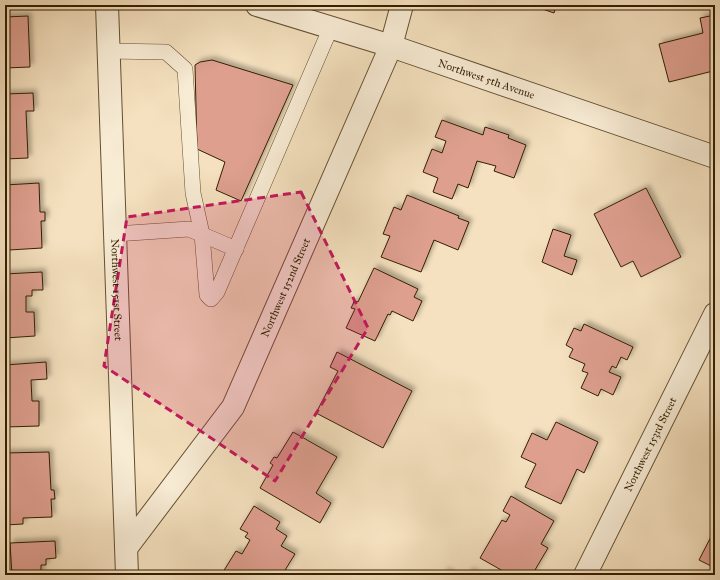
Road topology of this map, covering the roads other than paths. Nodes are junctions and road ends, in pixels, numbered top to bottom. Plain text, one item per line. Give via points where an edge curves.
1 (107, 5) edge
2 (257, 5) edge
3 (402, 5) edge
4 (331, 28) junction
5 (391, 46) junction
6 (108, 51) junction
7 (715, 157) edge
8 (115, 234) junction
9 (202, 234) junction
10 (236, 249) junction
11 (715, 314) edge
12 (127, 547) junction
13 (127, 575) edge
14 (585, 575) edge

1 - 6 street, Northwest 151st Street
2 - 4 street, Northwest 5th Avenue
3 - 5 street, Northwest 152nd Street
4 - 5 street, Northwest 5th Avenue
4 - 10 lane
5 - 7 street, Northwest 5th Avenue
5 - 12 street, Northwest 152nd Street via 233,407
6 - 8 street, Northwest 151st Street
6 - 9 lane via 166,52 186,69 193,193
8 - 9 lane via 189,229
8 - 12 street, Northwest 151st Street
9 - 10 lane
9 - 10 lane via 207,295 211,299 217,292
11 - 14 street, Northwest 153rd Street
12 - 13 street, Northwest 151st Street

